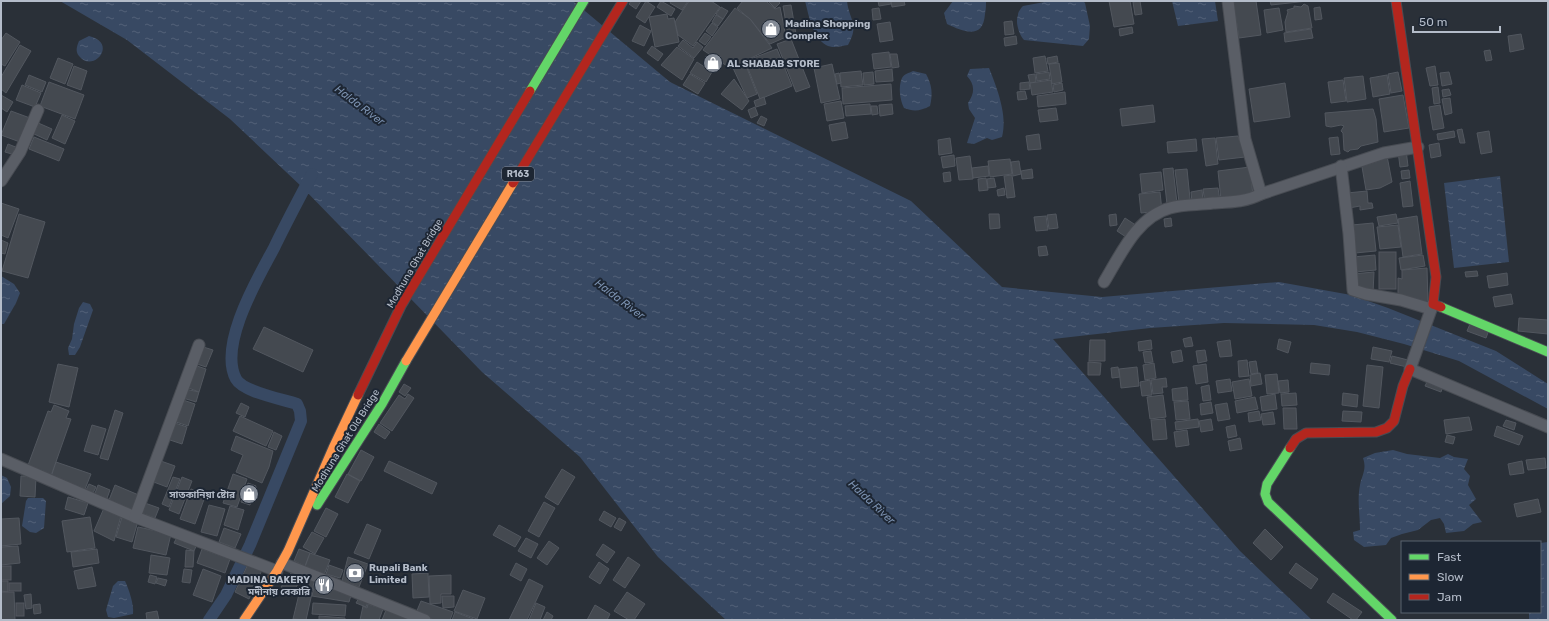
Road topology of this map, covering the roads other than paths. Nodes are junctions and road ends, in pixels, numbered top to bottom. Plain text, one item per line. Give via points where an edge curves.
1 (584, 1) edge
2 (1228, 1) edge
3 (1396, 1) edge
4 (621, 5) edge
5 (38, 110) dead end
6 (1418, 148) junction
7 (1341, 166) junction
8 (1, 181) edge
9 (1261, 194) junction
10 (1104, 282) dead end
11 (1431, 310) junction
12 (199, 345) dead end
13 (1548, 352) edge
14 (1410, 369) junction
15 (1548, 427) edge
16 (1, 459) edge
17 (135, 517) junction
18 (288, 550) junction
19 (280, 567) junction
20 (244, 620) edge
21 (425, 620) edge
22 (1392, 620) edge

1 - 18 main road, Modhuna Ghat Bridge / R163 via 400,306
2 - 9 street via 1245,139
3 - 6 main road
4 - 18 main road, Modhuna Ghat Old Bridge / R163 via 417,340 382,404
5 - 8 street via 20,152
6 - 7 street via 1384,153
6 - 11 main road via 1436,277
7 - 9 street
7 - 11 street via 1353,290 1401,300
9 - 10 street via 1252,199 1171,208 1152,216 1135,232
11 - 13 main road
11 - 14 street
12 - 17 street
14 - 15 street
14 - 22 main road via 1394,421 1387,428 1376,432 1301,435 1265,490 1268,502
16 - 17 street
17 - 19 street
18 - 19 main road, R163
19 - 20 main road, R163
19 - 21 street via 312,574

